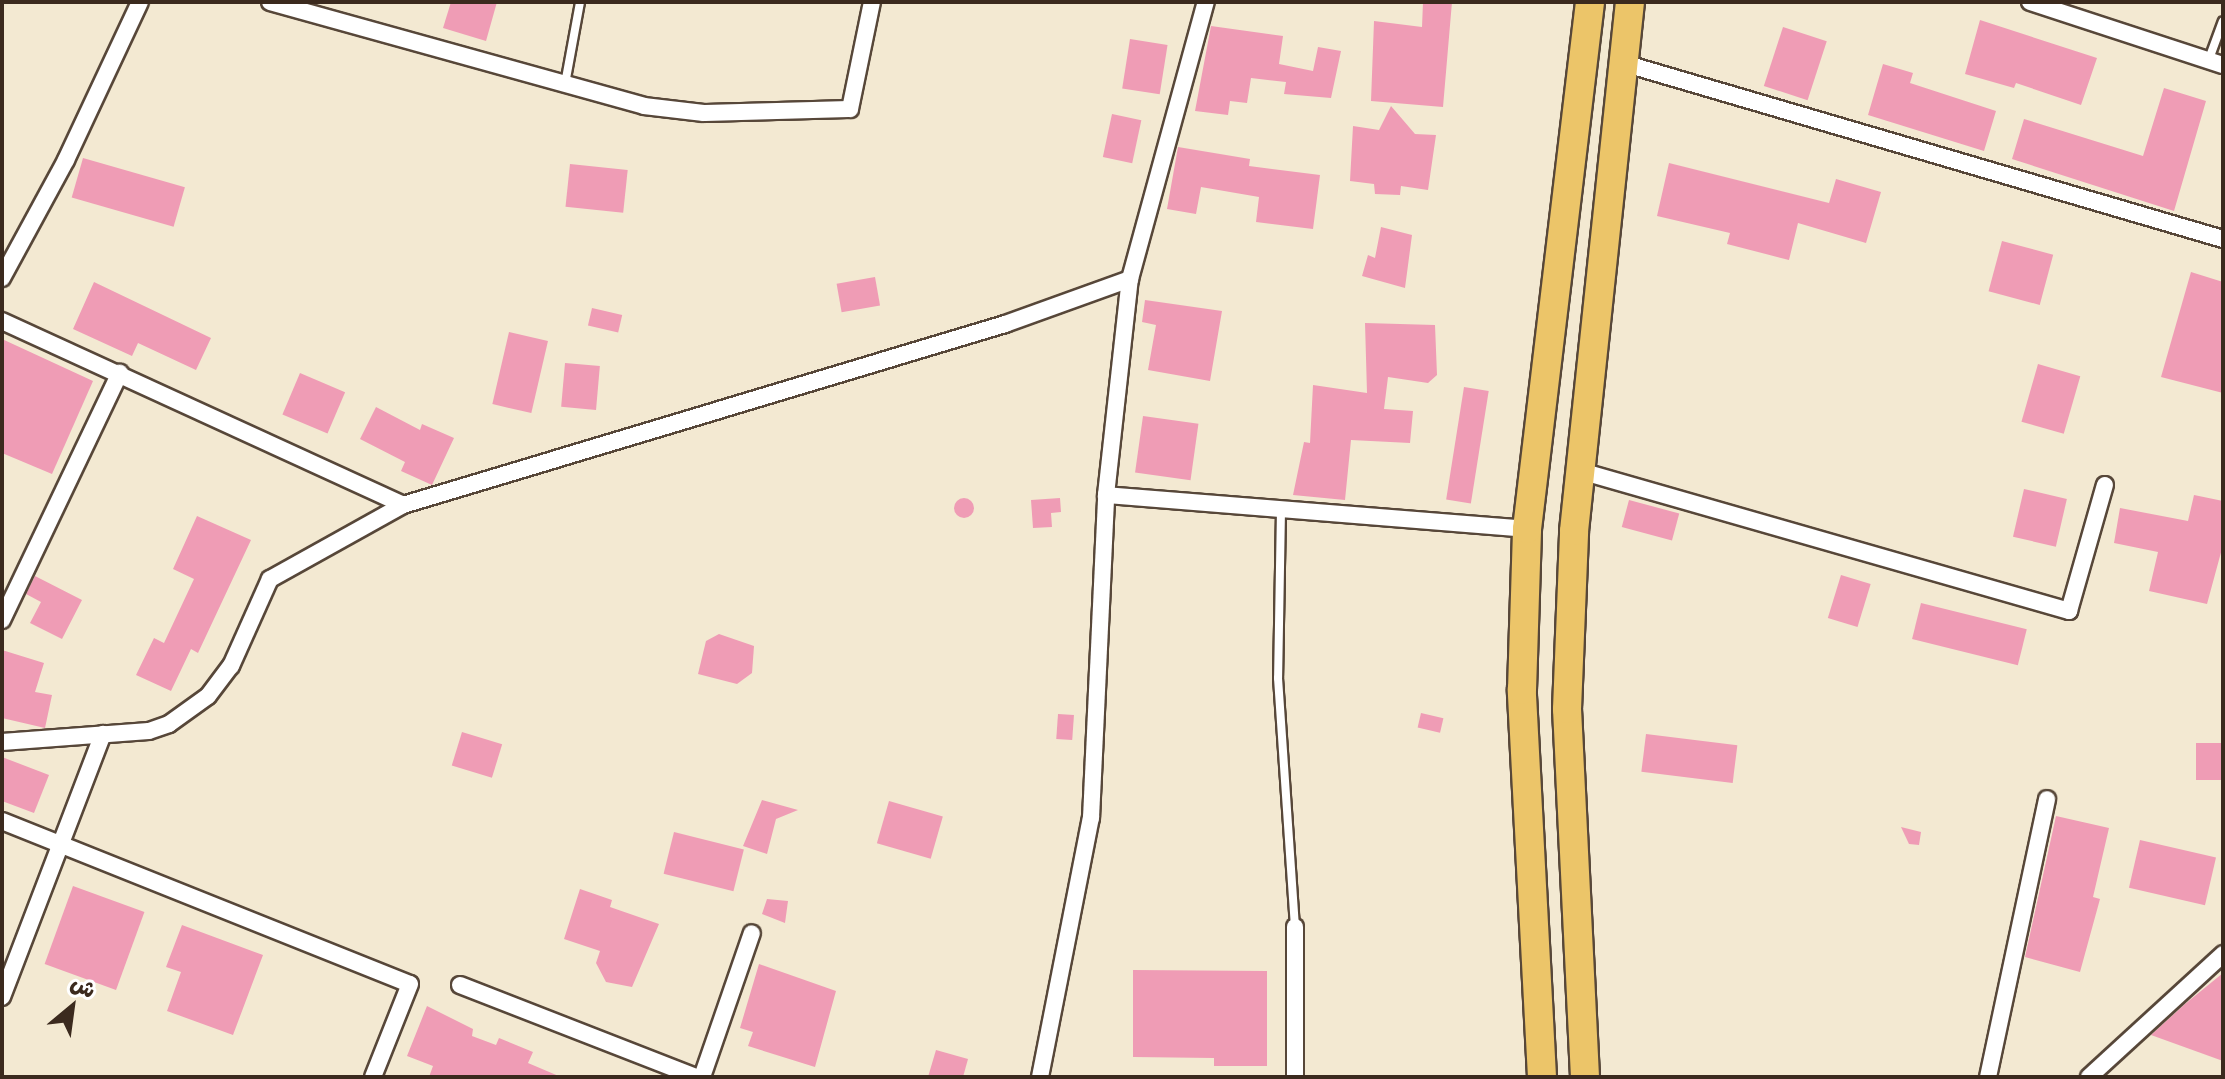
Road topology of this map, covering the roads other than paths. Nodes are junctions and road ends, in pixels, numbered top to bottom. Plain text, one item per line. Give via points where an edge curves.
1 (140, 2) edge
2 (270, 2) edge
3 (580, 2) edge
4 (872, 2) edge
5 (1206, 2) edge
6 (1590, 2) edge
7 (1630, 2) edge
8 (2030, 2) edge
9 (2223, 21) edge
10 (2216, 62) edge
11 (1623, 63) junction
12 (565, 84) junction
13 (2223, 239) edge
14 (2, 278) edge
15 (1130, 279) junction
16 (2, 321) edge
17 (120, 373) junction
18 (1577, 470) junction
19 (2105, 485) dead end
20 (1106, 495) junction
21 (403, 505) junction
22 (1281, 510) junction
23 (1527, 529) junction
24 (2, 620) edge
25 (103, 734) junction
26 (2, 742) edge
27 (2047, 799) dead end
28 (2, 821) edge
29 (64, 846) junction
30 (1295, 927) joint
31 (752, 933) dead end
32 (2223, 954) edge
33 (460, 985) dead end
34 (2, 997) edge
35 (373, 1077) edge
36 (699, 1077) edge
37 (1040, 1077) edge
38 (1295, 1077) edge
39 (1542, 1077) edge
40 (1585, 1077) edge
41 (1988, 1077) edge
42 (2089, 1077) edge

1 - 14 street via 66,160
2 - 12 street
3 - 12 lane
4 - 12 street via 850,109 673,111
5 - 15 street
6 - 23 highway
7 - 11 highway
8 - 10 street
9 - 10 lane
11 - 13 street
11 - 18 highway
15 - 20 street
15 - 21 street via 1005,324
16 - 17 street
17 - 21 street
17 - 24 street
18 - 19 street via 2069,611
18 - 40 highway via 1567,709
20 - 22 street
20 - 37 street via 1091,818
21 - 25 street via 270,579 231,666 194,709 149,731
22 - 23 street
22 - 30 lane via 1278,678
23 - 39 highway via 1522,690
25 - 26 street
25 - 29 street
27 - 41 street
28 - 29 street
29 - 34 street
29 - 35 street via 410,984
30 - 38 street
31 - 36 street
32 - 42 street
33 - 36 street

